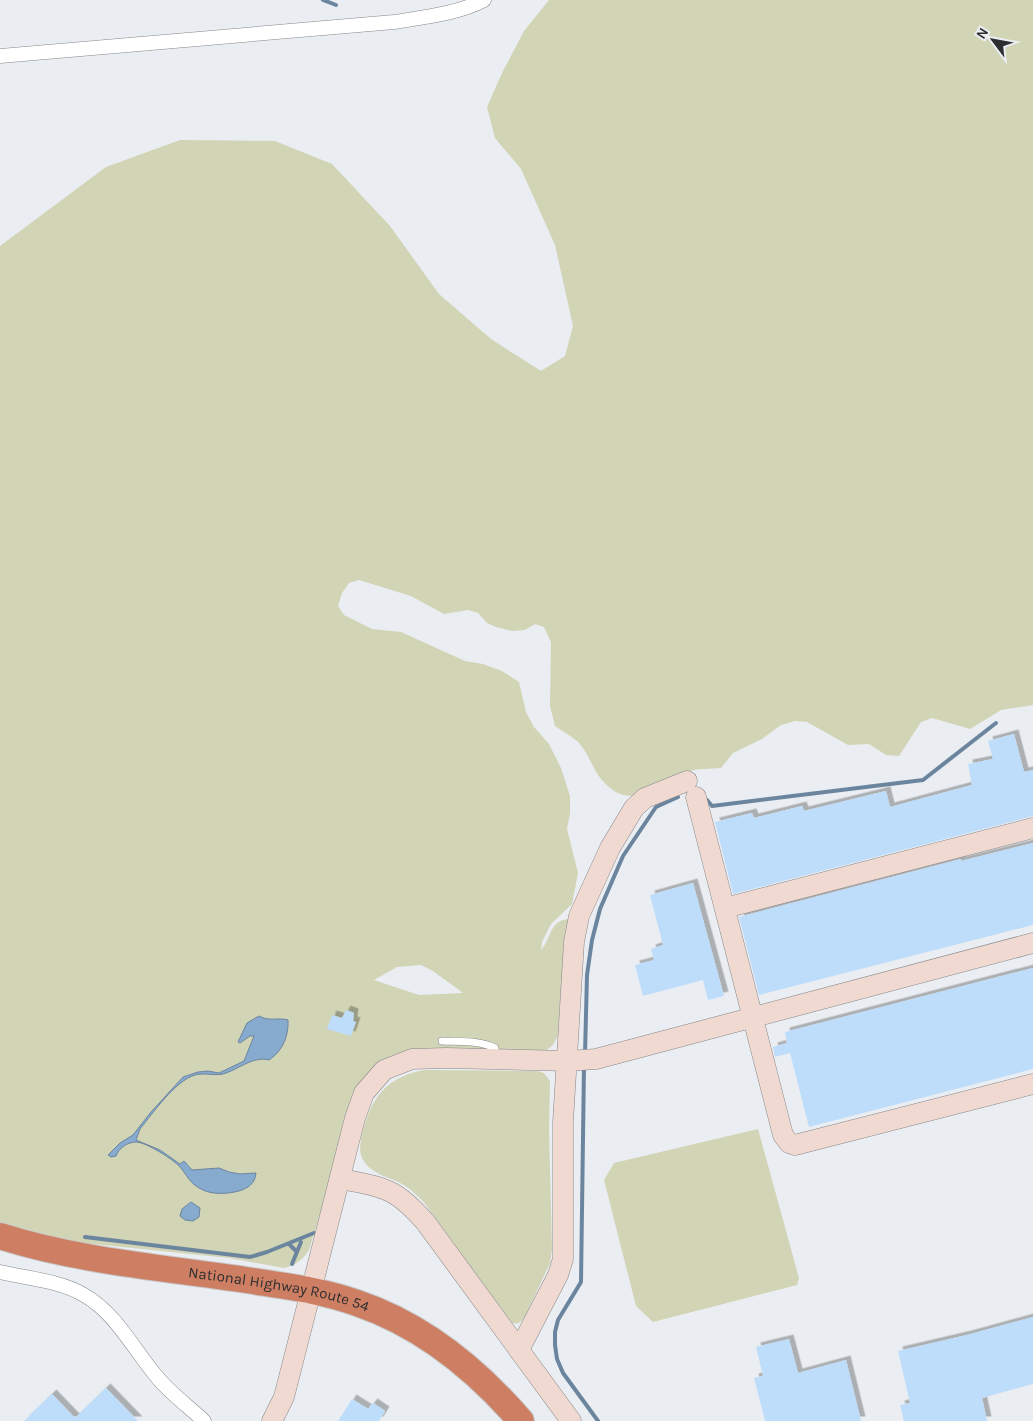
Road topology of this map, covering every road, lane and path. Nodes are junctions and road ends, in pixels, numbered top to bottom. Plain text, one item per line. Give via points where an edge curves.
1 (484, 0) edge
2 (0, 56) edge
3 (1033, 828) edge
4 (725, 908) junction
5 (1033, 943) edge
6 (753, 1017) junction
7 (442, 1041) dead end
8 (496, 1060) junction
9 (568, 1061) junction
10 (1033, 1084) edge
11 (340, 1178) junction
12 (0, 1236) edge
13 (0, 1272) edge
14 (312, 1290) junction
15 (519, 1350) junction
16 (204, 1421) edge
17 (272, 1421) edge
18 (522, 1421) edge
19 (571, 1421) edge

1 - 2 street via 435,16 394,22
3 - 4 street
4 - 6 street
4 - 9 street via 692,789 645,798 634,808 610,848 579,916 574,942
5 - 6 street
6 - 9 street via 596,1059
6 - 10 street via 784,1135 792,1144
7 - 8 lane via 489,1045 495,1048
8 - 9 street
8 - 11 street via 412,1059 384,1070 364,1093
9 - 15 street via 563,1122 563,1259
11 - 14 street
11 - 15 street via 387,1190 411,1206
12 - 14 highway, National Highway Route 54 via 94,1257
13 - 16 street via 65,1286 96,1303 114,1320 159,1379
14 - 17 street via 284,1397
14 - 18 highway, National Highway Route 54 via 357,1303 421,1334 481,1379
15 - 19 street

